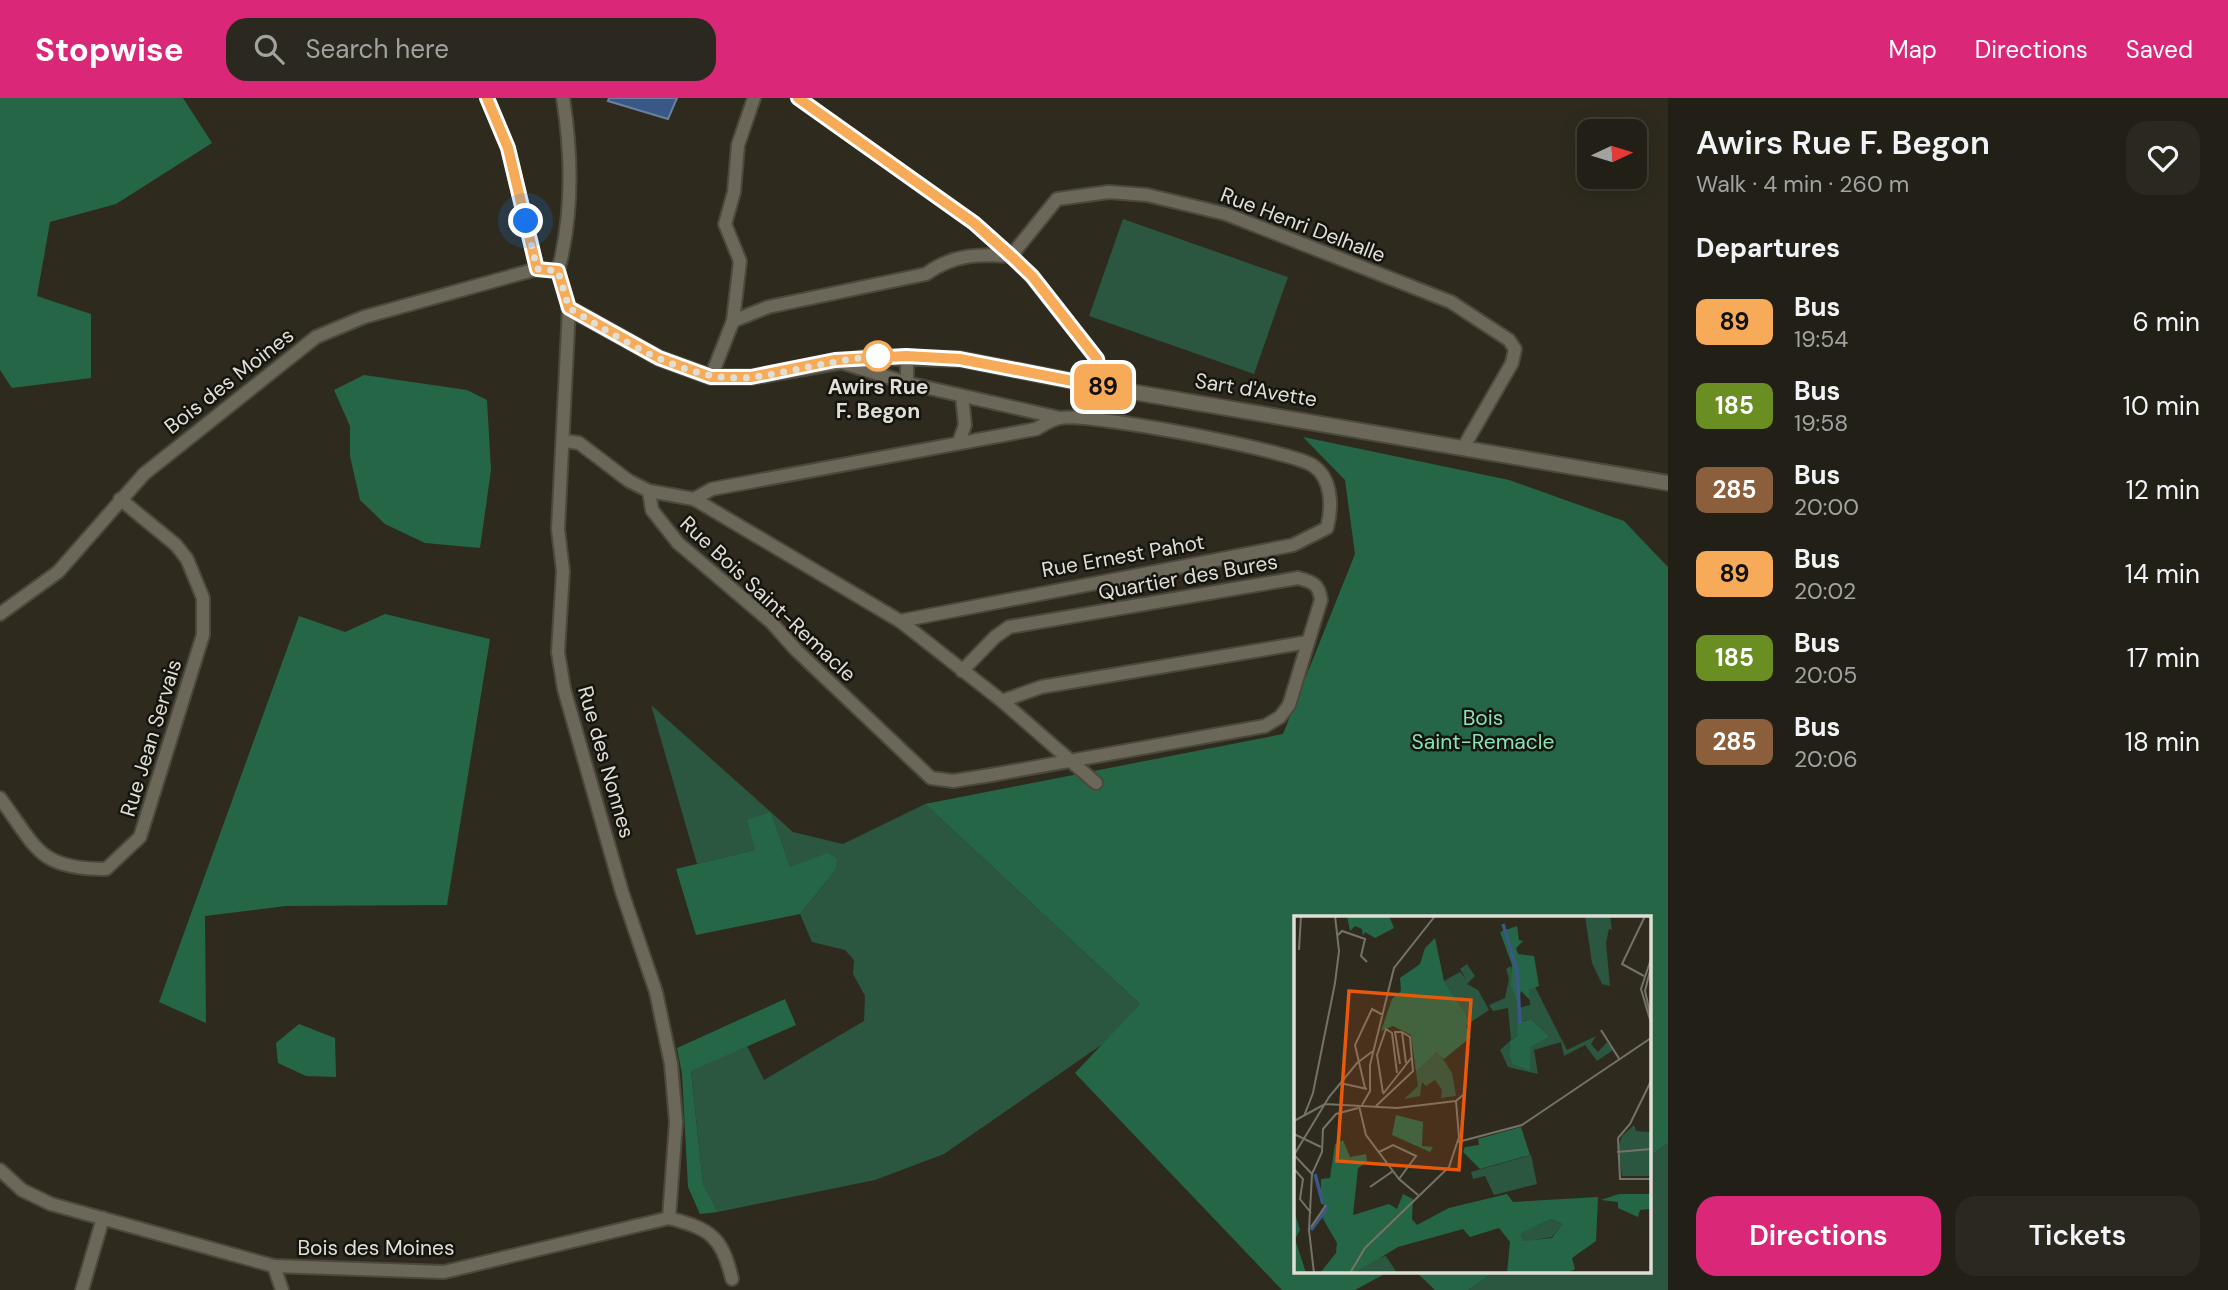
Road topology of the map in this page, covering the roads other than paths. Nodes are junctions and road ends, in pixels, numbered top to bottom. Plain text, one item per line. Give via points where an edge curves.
1 (487, 98) edge
2 (563, 98) edge
3 (754, 98) edge
4 (798, 98) edge
5 (1011, 256) junction
6 (537, 269) junction
7 (558, 271) junction
8 (569, 308) junction
9 (733, 321) junction
10 (906, 356) junction
11 (835, 360) junction
12 (711, 377) junction
13 (908, 383) junction
14 (1103, 387) junction
15 (962, 396) junction
16 (1060, 418) junction
17 (565, 442) junction
18 (959, 442) junction
19 (1462, 448) junction
20 (1668, 483) edge
21 (649, 491) junction
22 (120, 499) junction
23 (694, 499) junction
24 (0, 614) edge
25 (900, 621) junction
26 (1308, 642) junction
27 (962, 671) junction
28 (1002, 701) junction
29 (1070, 759) junction
30 (1096, 783) dead end
31 (0, 798) edge
32 (0, 1170) edge
33 (103, 1218) junction
34 (669, 1218) junction
35 (274, 1266) junction
36 (732, 1279) dead end
37 (82, 1290) edge
38 (282, 1290) edge

1 - 6 street via 508,148
2 - 7 street via 570,192 568,237
3 - 9 street via 738,145 734,192 725,224 740,261
4 - 5 street via 974,223
5 - 9 street via 973,254 926,274 768,307
5 - 14 street via 1097,359
5 - 19 street, Rue Henri Delhalle via 1057,199 1109,192 1147,195 1226,214 1451,302 1509,340 1515,349 1512,363
6 - 7 street
6 - 22 street, Bois des Moines via 388,310 316,337 174,449
7 - 8 street
8 - 12 street, Sart d'Avette via 659,358
8 - 17 street, Rue des Nonnes
9 - 12 street
10 - 11 street, Sart d'Avette
10 - 13 street
10 - 14 street, Sart d'Avette via 960,359
11 - 12 street, Sart d'Avette via 751,377
11 - 13 street, Sart d'Avette
13 - 15 street, Sart d'Avette
14 - 19 street, Sart d'Avette
15 - 16 street, Sart d'Avette
15 - 18 street via 965,425
16 - 18 street via 1036,429
16 - 25 street, Rue Ernest Pahot via 1098,419 1281,452 1314,466 1328,486 1332,507 1327,528 1293,545
17 - 21 street via 579,443
17 - 34 street, Rue des Nonnes via 558,529 563,571 558,652 564,689 622,892 656,992 671,1064 676,1122
18 - 23 street via 712,489
19 - 20 street, Sart d'Avette
21 - 23 street
21 - 29 street, Rue Bois Saint-Remacle via 652,510 678,543 763,614 931,778 953,781
22 - 24 street, Bois des Moines via 58,572
22 - 31 street, Rue Jean Servais via 176,545 203,598 203,635 140,836 106,869 75,869 47,859
23 - 25 street
25 - 27 street
26 - 27 street, Quartier des Bures via 1320,589 1314,582 1298,578 1009,627
26 - 28 street via 1041,687
26 - 29 street via 1289,705 1265,726
27 - 28 street
28 - 29 street
29 - 30 street
32 - 33 street, Bois des Moines via 22,1190 51,1204
33 - 35 street, Bois des Moines
33 - 37 street
34 - 35 street, Bois des Moines via 444,1272
34 - 36 street via 696,1226 721,1244
35 - 38 street

